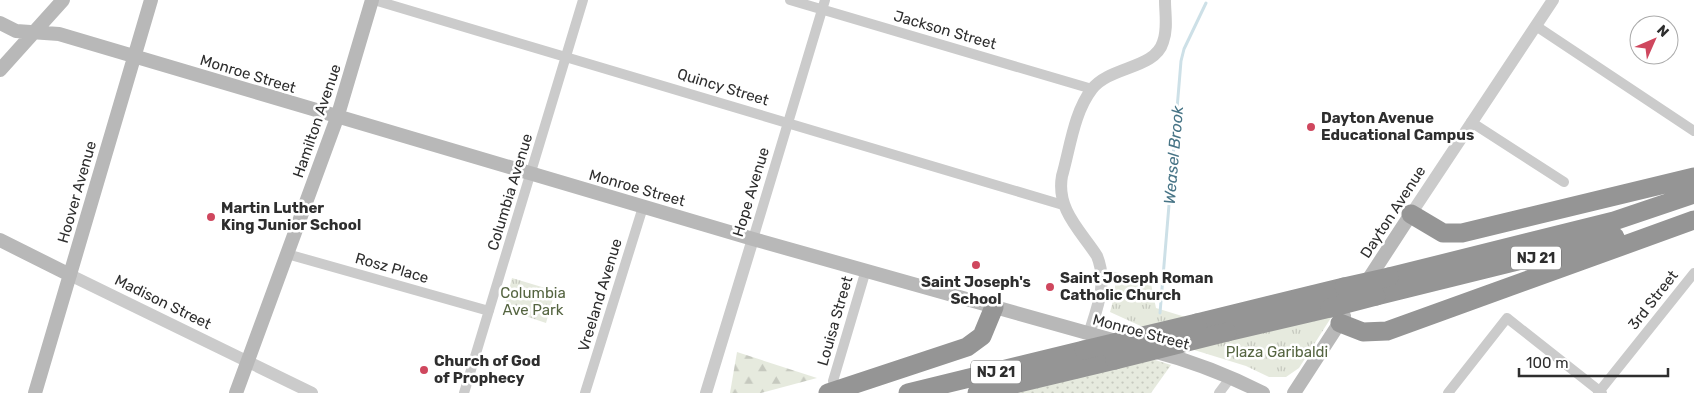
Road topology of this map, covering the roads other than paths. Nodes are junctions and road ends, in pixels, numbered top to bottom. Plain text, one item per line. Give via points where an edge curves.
1 (63, 0) edge
2 (151, 0) edge
3 (373, 0) edge
4 (583, 0) edge
5 (790, 0) edge
6 (1166, 0) edge
7 (1553, 0) edge
8 (824, 5) edge
9 (0, 23) edge
10 (1536, 26) junction
11 (34, 33) junction
12 (566, 56) junction
13 (134, 57) junction
14 (0, 70) edge
15 (1092, 89) junction
16 (337, 118) junction
17 (788, 122) junction
18 (1471, 122) junction
19 (1694, 131) edge
20 (531, 174) junction
21 (1694, 177) edge
22 (1564, 182) dead end
23 (1694, 194) edge
24 (1063, 204) junction
25 (643, 207) junction
26 (1694, 212) edge
27 (1411, 214) junction
28 (1694, 220) edge
29 (753, 239) junction
30 (0, 240) edge
31 (287, 254) junction
32 (866, 270) junction
33 (1694, 273) edge
34 (70, 275) junction
35 (994, 307) junction
36 (489, 311) junction
37 (1335, 315) junction
38 (1086, 342) junction
39 (248, 362) junction
40 (1231, 377) junction
41 (830, 387) edge
42 (1600, 392) edge
43 (35, 393) edge
44 (236, 393) edge
45 (312, 393) edge
46 (464, 393) edge
47 (585, 393) edge
48 (706, 393) edge
49 (908, 393) edge
50 (977, 393) edge
51 (1219, 393) edge
52 (1263, 393) edge
53 (1294, 393) edge
54 (1448, 393) edge

1 - 11 main road
2 - 13 main road, Hoover Avenue
3 - 12 street, Quincy Street
3 - 16 main road, Hamilton Avenue
4 - 12 street, Columbia Avenue
5 - 8 street, Jackson Street
6 - 15 street via 1165,34 1156,54 1106,76
7 - 10 street, Dayton Avenue
8 - 15 street, Jackson Street
8 - 17 street, Hope Avenue
9 - 11 main road, Monroe Street via 16,31
10 - 18 street, Dayton Avenue
10 - 19 street
11 - 13 main road, Monroe Street via 59,34
11 - 14 main road
12 - 17 street, Quincy Street
12 - 20 street, Columbia Avenue
13 - 16 main road, Monroe Street
13 - 34 main road, Hoover Avenue
15 - 24 street via 1080,113 1062,176
16 - 20 main road, Monroe Street
16 - 31 main road, Hamilton Avenue
17 - 24 street, Quincy Street
17 - 29 street, Hope Avenue
18 - 22 street
18 - 27 street, Dayton Avenue
20 - 25 main road, Monroe Street
20 - 36 street, Columbia Avenue
21 - 27 highway via 1462,233 1443,232
23 - 38 highway, NJ 21, bridge via 1614,221 1389,277 1198,323
24 - 38 street via 1101,265 1101,292
25 - 29 main road, Monroe Street
25 - 47 street, Vreeland Avenue
26 - 37 highway, NJ 21, bridge via 1600,241 1376,296
27 - 37 main road, Dayton Avenue
28 - 37 highway via 1387,331 1363,332
29 - 32 main road, Monroe Street
29 - 48 street, Hope Avenue
30 - 34 main road, Madison Street
31 - 36 street, Rosz Place
31 - 39 main road, Hamilton Avenue
32 - 35 main road, Monroe Street
32 - 41 street, Louisa Street
33 - 42 street, 3rd Street
34 - 39 street, Madison Street
34 - 43 main road, Hoover Avenue
35 - 38 main road, Monroe Street
35 - 41 highway via 982,336 967,347
36 - 46 street, Columbia Avenue
37 - 50 highway, NJ 21, bridge via 1227,332
37 - 53 main road, Dayton Avenue
38 - 40 main road, Monroe Street via 1182,359
38 - 49 highway, NJ 21
39 - 44 main road, Hamilton Avenue
39 - 45 street, Madison Street
40 - 51 street
40 - 52 main road, Monroe Street
42 - 54 street via 1507,318

